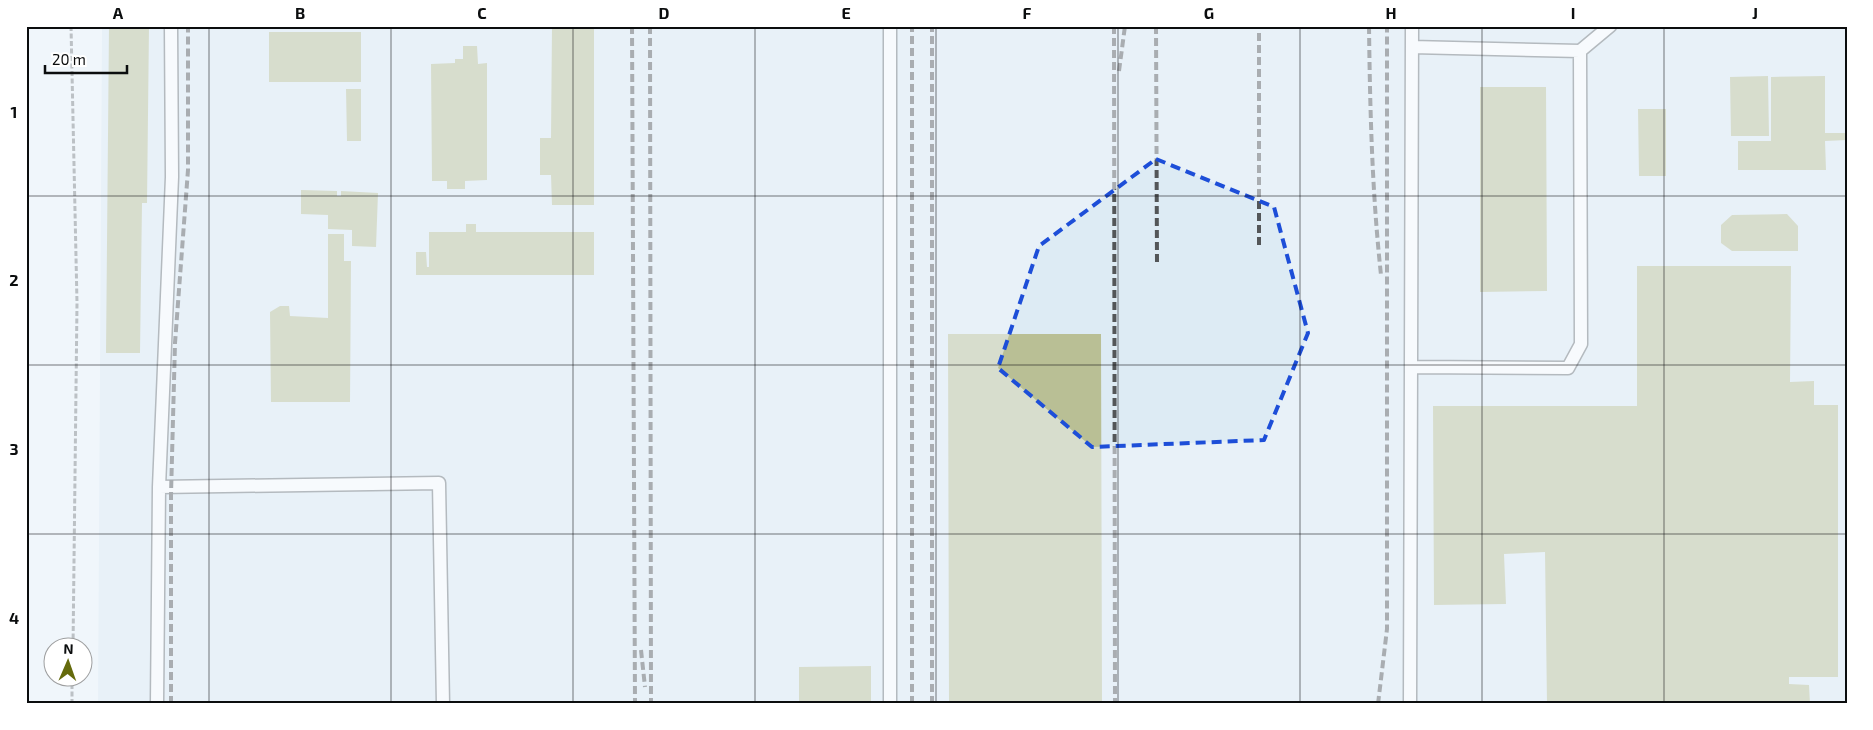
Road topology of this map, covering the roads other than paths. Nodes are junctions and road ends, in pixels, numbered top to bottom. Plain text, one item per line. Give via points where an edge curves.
1 (172, 26) edge
2 (890, 26) edge
3 (1412, 26) edge
4 (1610, 26) edge
5 (1412, 47) junction
6 (1580, 50) junction
7 (1411, 367) junction
8 (158, 487) junction
9 (157, 704) edge
10 (443, 704) edge
11 (890, 704) edge
12 (1410, 704) edge

1 - 8 lane via 172,177
2 - 11 lane
3 - 5 lane
4 - 6 lane
5 - 6 lane
5 - 7 lane
6 - 7 lane via 1581,344 1568,368
7 - 12 lane
8 - 9 lane
8 - 10 lane via 439,483

